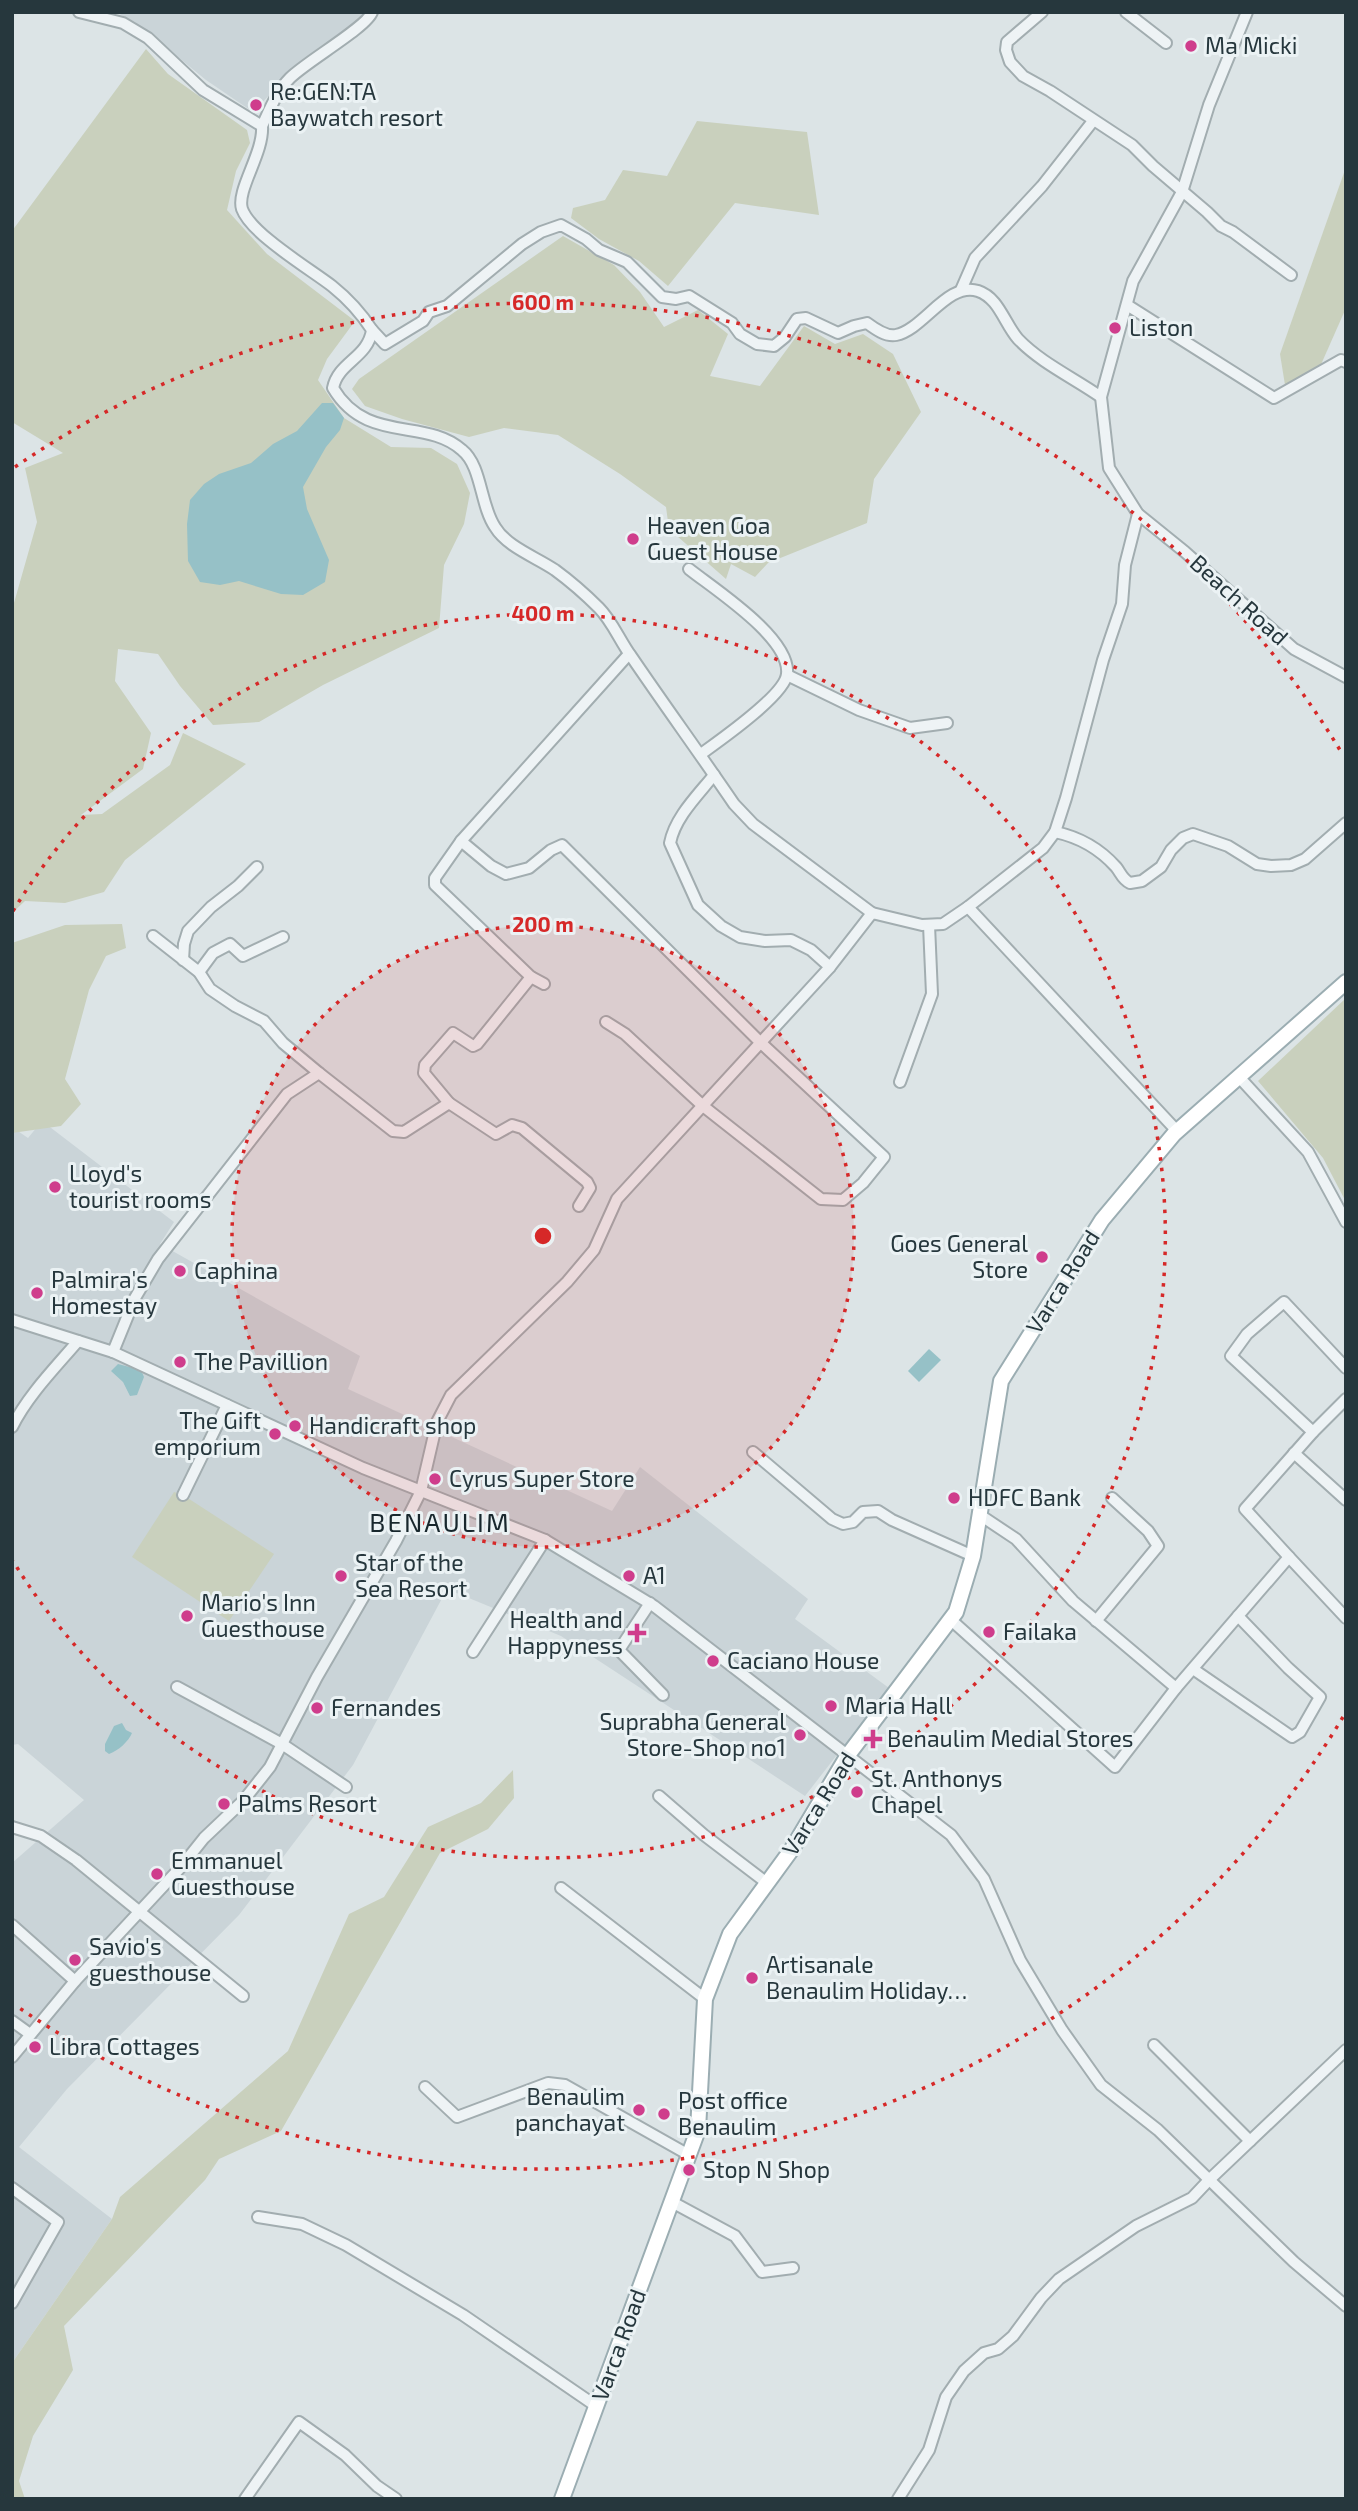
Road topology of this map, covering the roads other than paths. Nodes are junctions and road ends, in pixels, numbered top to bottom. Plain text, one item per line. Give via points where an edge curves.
1 (79, 12) edge
2 (372, 12) edge
3 (1042, 12) edge
4 (1126, 12) edge
5 (1247, 12) edge
6 (1166, 43) dead end
7 (1093, 121) junction
8 (262, 126) junction
9 (1182, 192) junction
10 (1291, 275) dead end
11 (961, 290) junction
12 (1127, 305) junction
13 (372, 330) junction
14 (1346, 362) edge
15 (1101, 397) junction
16 (1138, 514) junction
17 (689, 569) dead end
18 (629, 654) junction
19 (787, 675) junction
20 (1346, 677) edge
21 (947, 723) dead end
22 (701, 754) junction
23 (714, 775) junction
24 (1346, 823) edge
25 (1055, 832) junction
26 (461, 841) junction
27 (257, 867) dead end
28 (968, 907) junction
29 (872, 913) junction
30 (929, 925) junction
31 (153, 936) dead end
32 (282, 937) dead end
33 (183, 960) junction
34 (830, 967) junction
35 (199, 972) junction
36 (531, 977) junction
37 (1346, 982) edge
38 (544, 984) dead end
39 (606, 1022) dead end
40 (761, 1043) junction
41 (319, 1073) junction
42 (1239, 1077) junction
43 (900, 1082) dead end
44 (449, 1103) junction
45 (704, 1105) junction
46 (1177, 1131) junction
47 (579, 1206) dead end
48 (1346, 1222) edge
49 (12, 1320) edge
50 (78, 1341) junction
51 (113, 1352) junction
52 (1346, 1368) edge
53 (1346, 1399) edge
54 (227, 1405) junction
55 (12, 1427) edge
56 (1313, 1432) junction
57 (753, 1452) dead end
58 (1294, 1452) junction
59 (421, 1491) junction
60 (183, 1495) dead end
61 (1112, 1498) dead end
62 (1346, 1500) edge
63 (980, 1516) junction
64 (545, 1540) junction
65 (973, 1556) junction
66 (1289, 1557) junction
67 (650, 1604) junction
68 (1238, 1616) junction
69 (1346, 1618) edge
70 (950, 1619) junction
71 (1096, 1621) junction
72 (473, 1652) dead end
73 (1193, 1669) junction
74 (177, 1687) dead end
75 (1176, 1688) junction
76 (663, 1695) dead end
77 (282, 1744) junction
78 (848, 1755) junction
79 (346, 1787) dead end
80 (659, 1796) dead end
81 (12, 1827) edge
82 (767, 1884) junction
83 (561, 1888) dead end
84 (140, 1912) junction
85 (12, 1925) edge
86 (75, 1981) junction
87 (243, 1996) dead end
88 (705, 1999) junction
89 (12, 2021) edge
90 (30, 2034) junction
91 (1154, 2045) dead end
92 (1346, 2050) edge
93 (12, 2057) edge
94 (425, 2087) dead end
95 (1250, 2141) junction
96 (689, 2155) junction
97 (1209, 2180) junction
98 (12, 2188) edge
99 (672, 2202) junction
100 (258, 2217) dead end
101 (793, 2268) dead end
102 (12, 2304) edge
103 (1346, 2306) edge
104 (596, 2406) junction
105 (245, 2499) edge
106 (396, 2499) edge
107 (562, 2499) edge
108 (898, 2499) edge

1 - 8 street via 123,23 148,38 203,90
2 - 8 street via 364,24 287,80
3 - 7 street via 1007,42 1010,62 1023,76
4 - 6 street
5 - 9 street via 1209,105
7 - 9 street via 1132,145
7 - 11 street via 1042,187 975,257
8 - 13 street via 263,138 242,192 241,208 253,226 334,288
9 - 10 street
9 - 12 street via 1133,281
11 - 13 street via 894,336 867,324 838,333 797,318 774,346 757,344 689,296 662,297 627,262 561,225 522,244 447,306 429,312 423,321 385,344
11 - 15 street via 976,290 991,298 1030,350
12 - 14 street via 1274,398 1341,360
12 - 15 street
13 - 18 street via 365,349 335,377 333,388 342,404 363,418 447,440 462,449 472,461 495,528 601,610
15 - 16 street, Beach Road via 1109,468
16 - 20 street, Beach Road via 1294,649
16 - 25 street via 1125,565 1122,604
17 - 19 street via 774,640 785,659
18 - 22 street
18 - 26 street
19 - 21 street via 859,710 910,728
19 - 22 street via 761,707
22 - 23 street
23 - 29 street via 752,824
23 - 34 street via 691,802 670,843 698,905 740,937 791,940
24 - 25 street via 1306,859 1291,865 1257,864 1228,846 1193,834 1171,850 1161,867 1130,883 1078,837
25 - 28 street via 1043,848
26 - 36 street via 435,878 435,885
26 - 40 street via 506,874 529,867 562,845
27 - 33 street via 188,930
28 - 30 street via 943,924
28 - 46 street
29 - 30 street
29 - 34 street
30 - 43 street via 932,994
31 - 33 street
32 - 35 street via 243,956 230,944 213,953
33 - 35 street
34 - 40 street
35 - 41 street via 210,989 264,1021
36 - 38 street
36 - 44 street via 477,1044 453,1033 425,1065 424,1073
37 - 42 main road, Varca Road
39 - 45 street
40 - 45 street
40 - 45 street via 884,1157 863,1183 843,1200 821,1199
41 - 44 street via 393,1131 404,1132
41 - 51 street via 287,1094 158,1259 135,1298
42 - 46 main road, Varca Road
42 - 48 street via 1308,1152
44 - 47 street via 496,1135 512,1125 542,1144 587,1182 590,1188
45 - 59 street via 617,1199 594,1250 567,1282 450,1395 437,1422
46 - 63 main road, Varca Road via 1102,1220 1001,1381
49 - 50 street
50 - 51 street
50 - 55 street
51 - 54 street
52 - 56 street via 1284,1302 1247,1334 1231,1356
53 - 56 street
54 - 59 street
54 - 60 street
56 - 58 street
57 - 65 street via 832,1519 843,1524 863,1512 878,1511
58 - 62 street
58 - 66 street via 1245,1509
59 - 64 street
59 - 77 street
61 - 71 street via 1149,1531 1158,1546
63 - 65 main road, Varca Road
63 - 71 street via 1016,1539
64 - 67 street
64 - 72 street
65 - 70 main road, Varca Road
66 - 68 street
66 - 69 street
67 - 76 street via 619,1650
67 - 78 street
68 - 73 street
68 - 73 street via 1320,1696 1300,1732 1292,1737
70 - 75 street via 1115,1767
70 - 78 main road, Varca Road
71 - 75 street
73 - 75 street
74 - 77 street
77 - 79 street
77 - 84 street via 270,1768 243,1801
78 - 82 main road, Varca Road
78 - 97 street via 951,1835 984,1879 1020,1960 1062,2031 1101,2085 1158,2130
80 - 82 street
81 - 84 street via 41,1836
82 - 88 main road, Varca Road via 730,1934
83 - 88 street
84 - 86 street
84 - 87 street
85 - 86 street
86 - 90 street
88 - 96 main road, Varca Road via 698,2130
89 - 90 street
90 - 93 street
91 - 95 street
92 - 95 street
94 - 96 street via 457,2117 548,2083 565,2085
95 - 97 street
96 - 99 main road, Varca Road
97 - 103 street
97 - 108 street via 1192,2198 1136,2226 1059,2279 1013,2336 964,2371 946,2397 929,2450
98 - 102 street via 58,2222
99 - 101 street via 735,2236 762,2272
99 - 104 main road, Varca Road
100 - 104 street via 302,2224 346,2245 463,2315
104 - 107 main road, Varca Road
105 - 106 street via 299,2422

